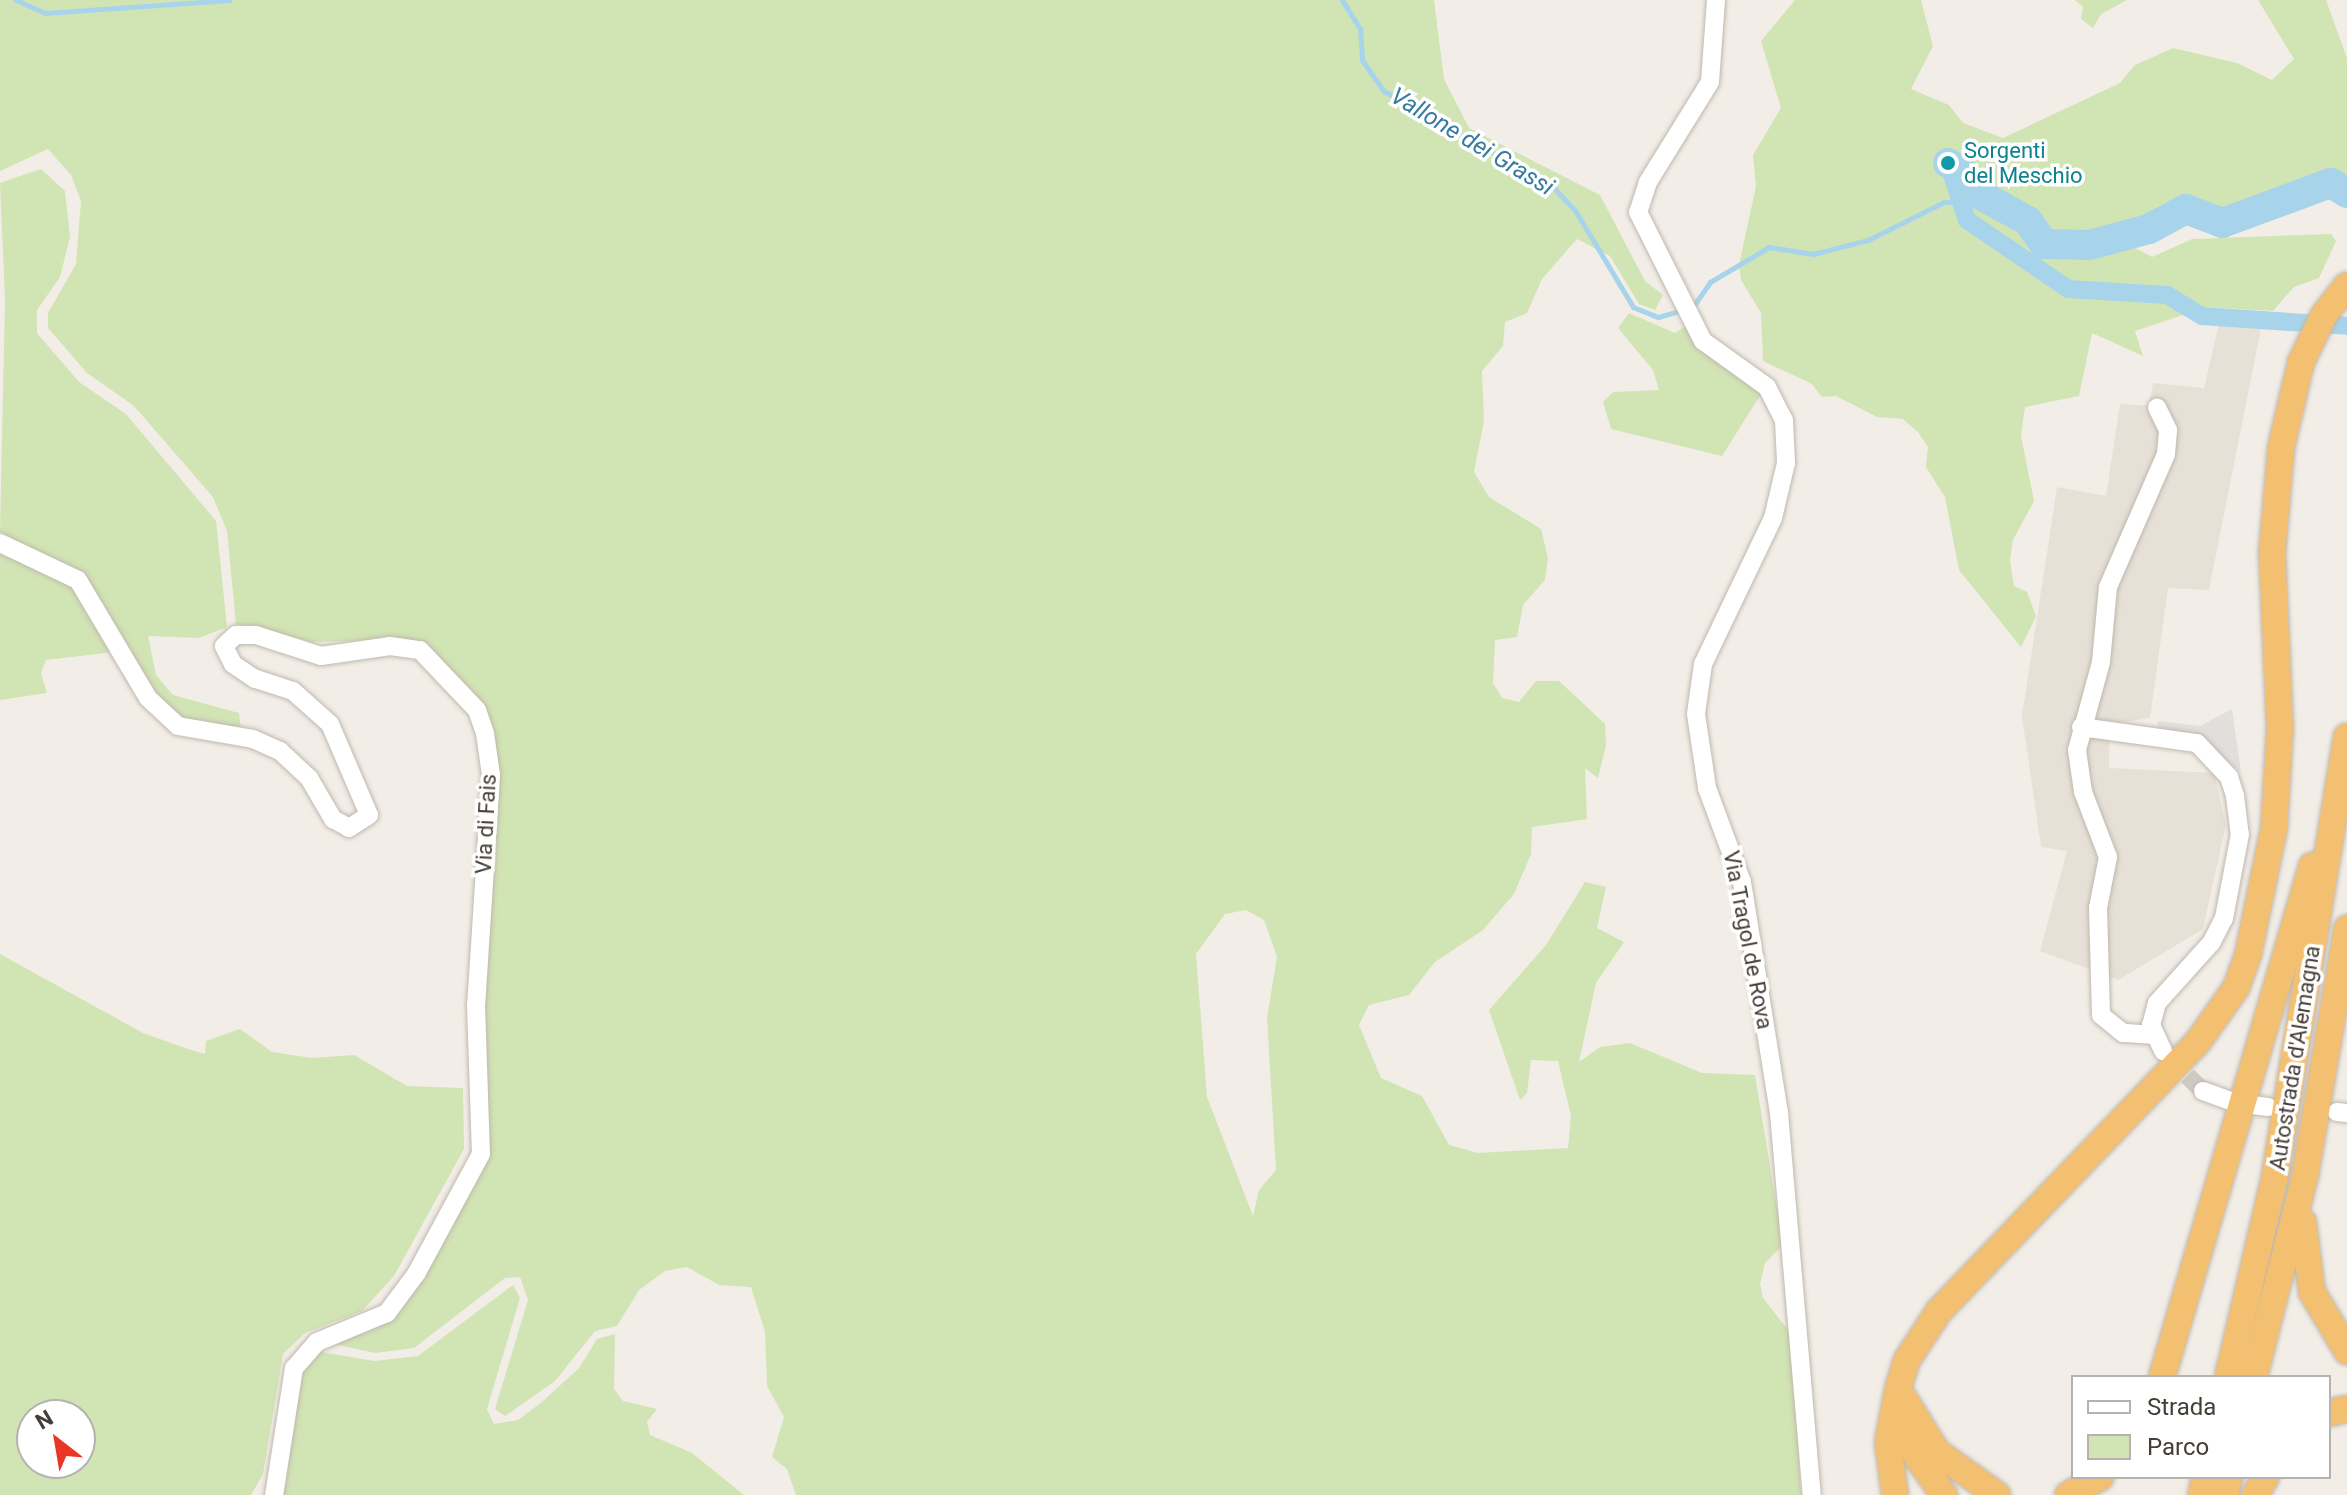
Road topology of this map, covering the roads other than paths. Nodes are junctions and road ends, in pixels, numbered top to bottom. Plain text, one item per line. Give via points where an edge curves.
1 (1716, 0) edge
2 (2347, 286) edge
3 (2157, 407) dead end
4 (0, 543) edge
5 (2081, 727) junction
6 (2346, 746) edge
7 (2347, 929) edge
8 (2203, 1091) tunnel mouth
9 (2231, 1101) dead end
10 (2305, 1176) junction
11 (2347, 1351) edge
12 (2163, 1375) edge
13 (2228, 1375) edge
14 (2255, 1375) edge
15 (1898, 1389) junction
16 (2096, 1479) edge
17 (274, 1495) edge
18 (1812, 1495) edge
19 (1895, 1495) edge
20 (1944, 1495) edge
21 (1997, 1495) edge
22 (2068, 1495) edge

1 - 18 street, Via Tragol de Rova via 1710,82 1648,182 1638,212 1703,341 1767,387 1784,420 1786,463 1773,518 1703,664 1696,714 1707,788 1742,882 1779,1113
2 - 15 highway via 2301,362 2281,448 2272,554 2280,728 2274,828 2263,897 2236,988 2197,1043 1939,1311 1907,1360
3 - 5 street via 2168,430 2166,454 2108,587 2101,662
4 - 17 street, Via di Fais via 78,580 148,698 178,726 253,739 280,751 309,778 333,819 349,828 369,815 330,724 293,691 255,679 233,664 224,646 236,635 321,656 390,646 420,650 477,710 485,733 491,775 476,1005 481,1154 416,1274 387,1313 317,1342 294,1368
5 - 5 street via 2197,743 2229,777 2240,815 2224,918 2211,943 2157,1003 2159,1043 2123,1033 2101,1015 2098,908 2108,857 2083,792
6 - 12 highway
6 - 13 highway, Autostrada d'Alemagna via 2274,1181
7 - 10 highway, Autostrada d'Alemagna
8 - 9 street
10 - 11 highway via 2306,1271 2321,1312
10 - 14 highway, Autostrada d'Alemagna
15 - 19 highway via 1888,1442
15 - 20 highway via 1910,1442
15 - 21 highway via 1937,1452
16 - 22 highway

